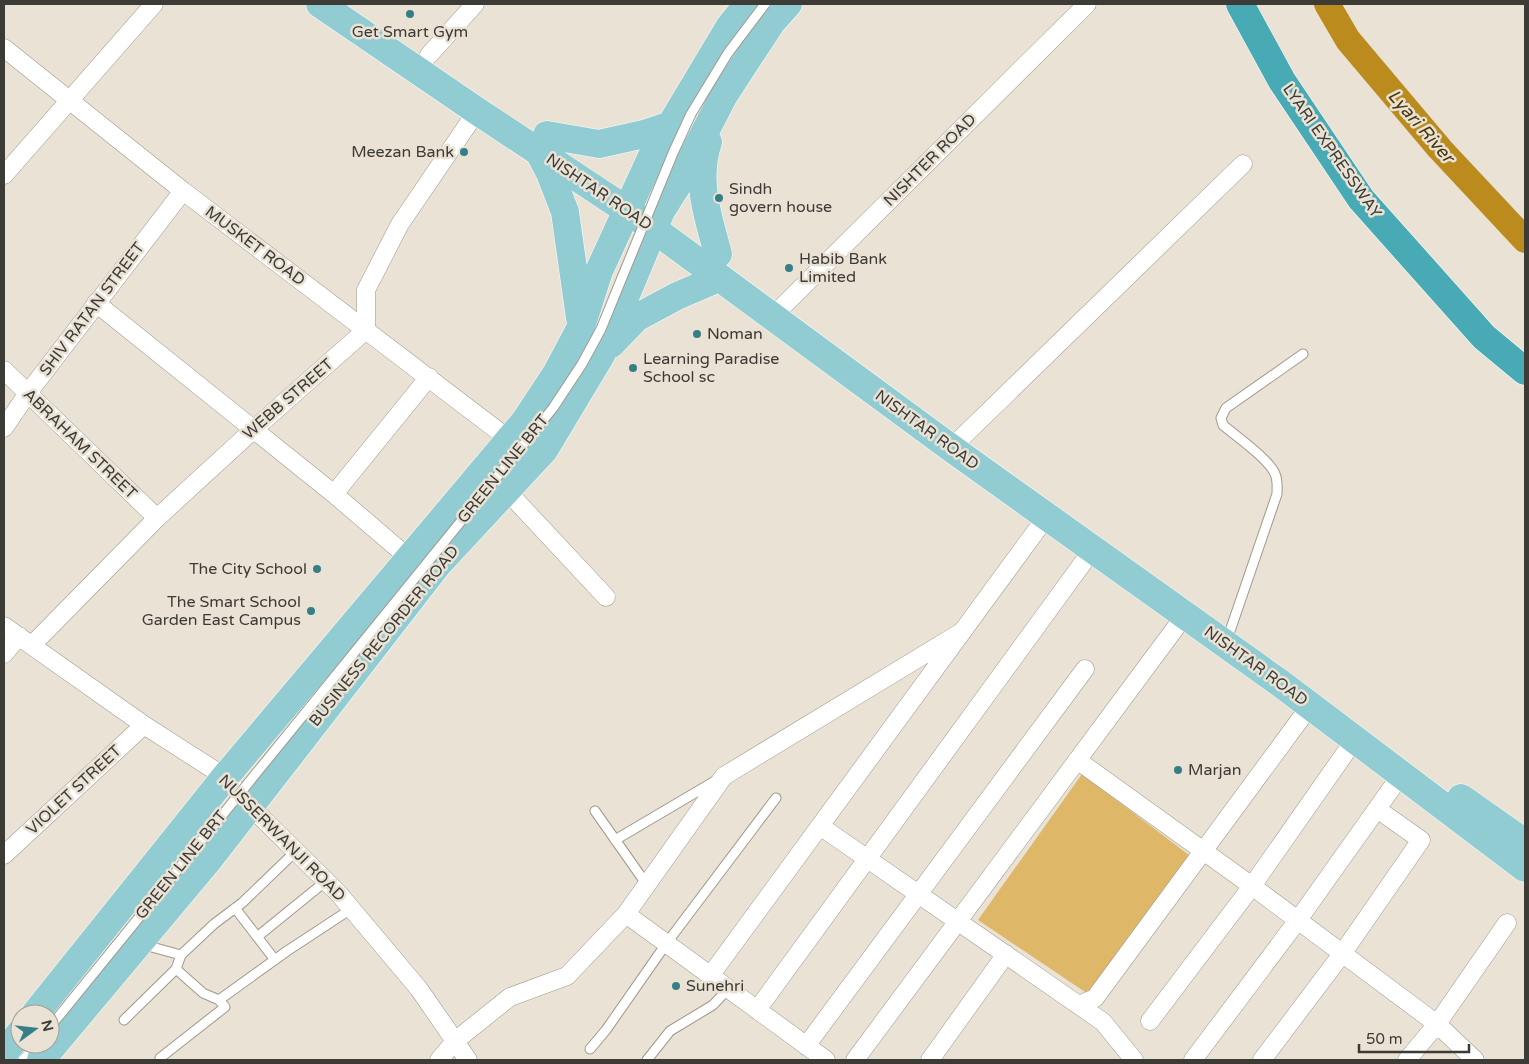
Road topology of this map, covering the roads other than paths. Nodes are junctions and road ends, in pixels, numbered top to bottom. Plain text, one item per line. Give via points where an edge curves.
1 (154, 4) edge
2 (320, 4) edge
3 (350, 4) edge
4 (475, 4) edge
5 (748, 4) edge
6 (765, 4) edge
7 (788, 4) edge
8 (1087, 4) edge
9 (1240, 4) edge
10 (4, 48) edge
11 (429, 55) junction
12 (724, 95) junction
13 (68, 100) junction
14 (477, 111) junction
15 (671, 125) junction
16 (543, 143) junction
17 (1243, 164) dead end
18 (4, 175) edge
19 (183, 191) junction
20 (631, 202) junction
21 (658, 220) junction
22 (719, 266) junction
23 (96, 302) junction
24 (779, 311) junction
25 (581, 327) junction
26 (366, 330) junction
27 (1303, 354) dead end
28 (601, 355) junction
29 (4, 370) edge
30 (1525, 371) edge
31 (428, 378) junction
32 (28, 393) junction
33 (4, 428) edge
34 (252, 430) junction
35 (510, 440) junction
36 (957, 442) junction
37 (507, 491) junction
38 (334, 494) junction
39 (1047, 516) junction
40 (157, 518) junction
41 (1093, 549) junction
42 (410, 559) junction
43 (606, 597) dead end
44 (1185, 615) junction
45 (4, 626) edge
46 (962, 631) junction
47 (1229, 634) junction
48 (26, 640) junction
49 (4, 654) edge
50 (1085, 669) dead end
51 (1310, 706) junction
52 (144, 725) junction
53 (1355, 739) junction
54 (1077, 760) junction
55 (1401, 775) junction
56 (724, 776) junction
57 (225, 777) junction
58 (776, 798) dead end
59 (250, 806) junction
60 (1377, 809) junction
61 (595, 811) dead end
62 (820, 826) junction
63 (615, 840) junction
64 (1525, 843) edge
65 (1203, 850) junction
66 (296, 851) junction
67 (4, 855) edge
68 (867, 859) junction
69 (1525, 868) edge
70 (326, 881) junction
71 (646, 885) junction
72 (1252, 886) junction
73 (919, 894) junction
74 (235, 908) junction
75 (352, 909) junction
76 (626, 914) junction
77 (1298, 920) junction
78 (958, 921) junction
79 (1507, 923) dead end
80 (257, 937) junction
81 (666, 944) junction
82 (148, 946) dead end
83 (1006, 954) junction
84 (1342, 954) junction
85 (181, 955) junction
86 (274, 960) junction
87 (176, 970) junction
88 (710, 976) junction
89 (728, 988) junction
90 (219, 1000) junction
91 (43, 1004) edge
92 (1079, 1005) junction
93 (757, 1010) junction
94 (60, 1015) edge
95 (124, 1020) dead end
96 (1150, 1021) dead end
97 (1437, 1024) junction
98 (455, 1041) junction
99 (806, 1046) junction
100 (590, 1049) dead end
101 (160, 1058) dead end
102 (42, 1060) edge
103 (439, 1060) edge
104 (468, 1060) edge
105 (647, 1060) edge
106 (826, 1060) edge
107 (856, 1060) edge
108 (930, 1060) edge
109 (1134, 1060) edge
110 (1193, 1060) edge
111 (1262, 1060) edge
112 (1407, 1060) edge
113 (1475, 1060) edge

1 - 13 street
2 - 14 main road, NISHTAR ROAD
3 - 11 main road, NISHTAR ROAD
4 - 11 street
5 - 15 main road, BUSINESS RECORDER ROAD via 730,26
6 - 94 lane, GREEN LINE BRT, bridge via 737,40 691,114 601,329 553,408
7 - 12 main road, BUSINESS RECORDER ROAD
8 - 24 street, NISHTER ROAD
9 - 30 highway, LYARI EXPRESSWAY via 1282,81 1361,199 1484,337
10 - 13 street, MUSKET ROAD
11 - 16 main road, NISHTAR ROAD
12 - 21 main road, BUSINESS RECORDER ROAD
12 - 22 main road via 706,148 702,186
13 - 18 street
13 - 19 street, MUSKET ROAD
14 - 16 main road, NISHTAR ROAD
14 - 26 street via 400,224 366,290
15 - 16 main road via 599,144
15 - 20 main road, BUSINESS RECORDER ROAD via 651,158
16 - 20 main road, NISHTAR ROAD
16 - 25 main road via 565,212
17 - 36 street
19 - 23 street, SHIV RATAN STREET
19 - 26 street, MUSKET ROAD
20 - 21 main road, NISHTAR ROAD
20 - 25 main road, BUSINESS RECORDER ROAD via 600,271
21 - 22 main road, NISHTAR ROAD
21 - 28 main road, BUSINESS RECORDER ROAD
22 - 24 main road, NISHTAR ROAD
22 - 28 main road via 677,296 636,318
23 - 32 street, SHIV RATAN STREET
23 - 34 street
24 - 36 main road, NISHTAR ROAD
25 - 35 main road, BUSINESS RECORDER ROAD via 556,374
26 - 31 street, MUSKET ROAD
26 - 34 street, WEBB STREET
27 - 47 lane via 1226,408 1221,418 1223,426 1269,464 1277,482 1277,494
28 - 37 main road, BUSINESS RECORDER ROAD via 544,450
29 - 32 street, ABRAHAM STREET
31 - 35 street, MUSKET ROAD
31 - 38 street
32 - 33 street, SHIV RATAN STREET
32 - 40 street, ABRAHAM STREET
34 - 38 street
34 - 40 street, WEBB STREET
35 - 42 main road, BUSINESS RECORDER ROAD
36 - 39 main road, NISHTAR ROAD
36 - 47 main road, NISHTAR ROAD
37 - 43 street
37 - 59 main road, BUSINESS RECORDER ROAD via 438,564
38 - 42 street
39 - 41 main road, NISHTAR ROAD
39 - 46 street
40 - 48 street, WEBB STREET
41 - 44 main road, NISHTAR ROAD
41 - 68 street
42 - 57 main road, BUSINESS RECORDER ROAD
44 - 51 main road, NISHTAR ROAD
44 - 54 street
45 - 48 street, NUSSERWANJI ROAD
46 - 56 street
46 - 62 street
47 - 64 main road, NISHTAR ROAD
48 - 49 street, WEBB STREET
48 - 52 street, NUSSERWANJI ROAD
50 - 73 street
51 - 53 main road, NISHTAR ROAD
51 - 65 street
52 - 57 street, NUSSERWANJI ROAD
52 - 67 street, VIOLET STREET
53 - 55 main road, NISHTAR ROAD
53 - 72 street
54 - 65 street
54 - 78 street
55 - 60 street
55 - 69 main road, NISHTAR ROAD
56 - 63 lane
56 - 71 street
57 - 59 street, NUSSERWANJI ROAD
57 - 91 main road, BUSINESS RECORDER ROAD
58 - 81 lane
59 - 66 street, NUSSERWANJI ROAD
59 - 102 main road, BUSINESS RECORDER ROAD
60 - 77 street
60 - 84 street via 1421,840
61 - 63 lane
62 - 68 street
62 - 88 street
63 - 71 lane
65 - 72 street
65 - 92 street via 1095,998
66 - 70 street, NUSSERWANJI ROAD
66 - 74 lane
68 - 73 street
68 - 93 street
70 - 75 street, NUSSERWANJI ROAD
70 - 80 lane
71 - 76 street
72 - 77 street
72 - 96 street
73 - 78 street
73 - 99 street
74 - 80 lane
74 - 85 lane
75 - 86 lane
75 - 98 street, NUSSERWANJI ROAD via 419,989
76 - 81 street
76 - 98 street via 568,976 510,997
77 - 84 street
77 - 110 street
78 - 83 street
78 - 107 street
79 - 97 street
80 - 86 lane
81 - 88 street
81 - 100 lane
82 - 85 lane
83 - 92 street
83 - 108 street
84 - 97 street
84 - 111 street
85 - 87 lane
86 - 90 lane
87 - 90 lane via 203,994
87 - 95 lane
88 - 89 street
89 - 93 street
89 - 105 lane via 714,1005 670,1030
90 - 101 lane via 225,1007
92 - 109 street via 1103,1022
93 - 99 street
97 - 112 street
97 - 113 street
98 - 103 street
98 - 104 street, NUSSERWANJI ROAD
99 - 106 street

